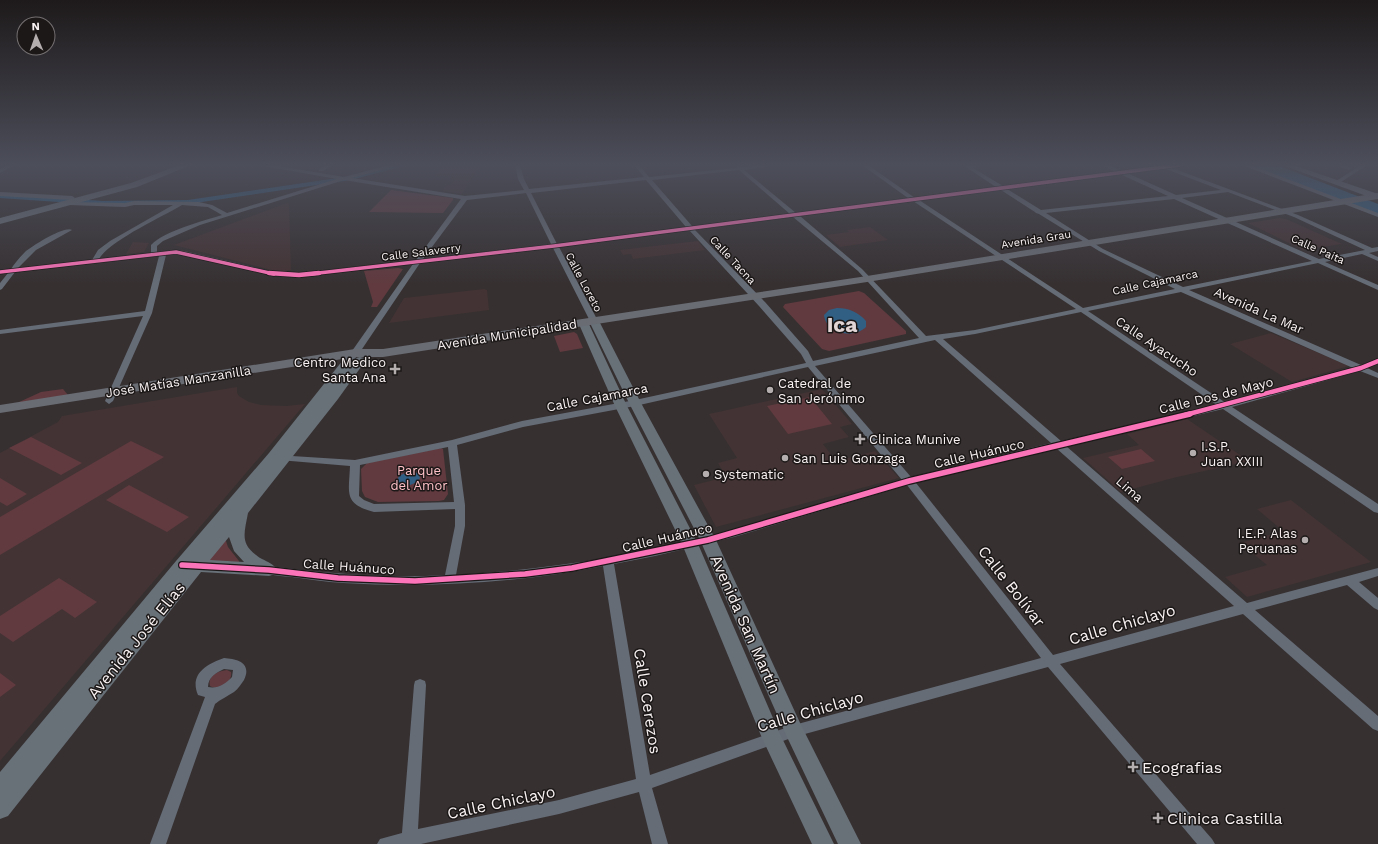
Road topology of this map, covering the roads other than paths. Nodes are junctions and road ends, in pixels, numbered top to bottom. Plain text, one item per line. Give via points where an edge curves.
1 (53, 204) edge
2 (56, 204) edge
3 (181, 204) edge
4 (190, 204) edge
5 (261, 204) edge
6 (460, 204) edge
7 (535, 204) edge
8 (669, 204) edge
9 (783, 204) edge
10 (873, 204) edge
11 (921, 204) edge
12 (1026, 204) edge
13 (1108, 204) edge
14 (1193, 204) edge
15 (1266, 204) edge
16 (1327, 204) edge
17 (1349, 204) edge
18 (1283, 211) junction
19 (1038, 212) junction
20 (227, 215) junction
21 (795, 215) junction
22 (1378, 216) edge
23 (0, 217) edge
24 (1228, 220) junction
25 (0, 221) edge
26 (691, 229) junction
27 (70, 230) dead end
28 (1089, 243) junction
29 (554, 246) junction
30 (1374, 249) edge
31 (1362, 252) junction
32 (163, 253) junction
33 (154, 254) junction
34 (1378, 254) edge
35 (1003, 257) junction
36 (1378, 259) edge
37 (1318, 260) junction
38 (94, 261) junction
39 (417, 263) junction
40 (13, 270) junction
41 (0, 272) edge
42 (867, 279) junction
43 (0, 288) edge
44 (1378, 288) edge
45 (1181, 289) junction
46 (753, 296) junction
47 (1080, 310) junction
48 (148, 313) junction
49 (588, 321) junction
50 (0, 332) edge
51 (937, 338) junction
52 (924, 340) junction
53 (354, 358) junction
54 (1378, 361) edge
55 (810, 364) junction
56 (1361, 368) junction
57 (1378, 376) edge
58 (111, 396) junction
59 (628, 405) junction
60 (1224, 406) junction
61 (0, 409) edge
62 (0, 418) edge
63 (452, 444) junction
64 (1059, 445) junction
65 (280, 457) junction
66 (355, 463) junction
67 (909, 481) junction
68 (460, 505) junction
69 (243, 507) junction
70 (1378, 509) edge
71 (708, 540) junction
72 (690, 544) junction
73 (608, 561) junction
74 (189, 565) junction
75 (269, 570) junction
76 (1378, 572) edge
77 (450, 578) junction
78 (1349, 580) junction
79 (1378, 605) edge
80 (1245, 608) junction
81 (1051, 662) junction
82 (420, 685) dead end
83 (212, 695) dead end
84 (1378, 725) edge
85 (794, 731) junction
86 (772, 738) junction
87 (644, 784) junction
88 (0, 788) edge
89 (0, 808) edge
90 (410, 842) edge
91 (158, 844) edge
92 (385, 844) edge
93 (660, 844) edge
94 (823, 844) edge
95 (850, 844) edge
96 (1207, 844) edge

1 - 23 main road
2 - 25 main road
3 - 38 street via 112,242 100,251
4 - 20 street via 204,205
5 - 20 street
6 - 39 street
7 - 29 street, Calle Loreto
8 - 26 street, Calle Tacna
9 - 21 street
10 - 21 street, Calle Salaverry
11 - 35 street, Calle Ayacucho
12 - 19 street, Avenida La Mar
13 - 19 street
14 - 24 street, Calle Paita
15 - 18 street
16 - 18 main road, Avenida Grau
17 - 22 street
18 - 24 main road, Avenida Grau
18 - 30 street
18 - 31 street via 1288,217
19 - 28 street, Avenida La Mar
20 - 33 street via 161,240 154,245
21 - 26 street, Calle Salaverry
21 - 42 street via 860,270
24 - 28 main road, Avenida Grau
24 - 37 street, Calle Paita
26 - 29 street, Calle Salaverry
26 - 46 street, Calle Tacna
27 - 40 street via 36,247
28 - 35 main road, Avenida Grau
28 - 45 street, Avenida La Mar
29 - 39 street, Calle Salaverry
29 - 49 street, Calle Loreto
30 - 31 street, Calle Cajamarca
30 - 34 street
31 - 36 street
31 - 37 street, Calle Cajamarca
32 - 33 street, Calle Salaverry
32 - 39 street, Calle Salaverry via 184,253 284,275
32 - 48 street
33 - 38 street, Calle Salaverry
35 - 42 main road, Avenida Grau
35 - 47 street, Calle Ayacucho
37 - 44 street, Calle Paita
37 - 45 street, Calle Cajamarca
38 - 40 street, Calle Salaverry
39 - 53 street
40 - 41 street, Calle Salaverry
40 - 43 street
42 - 46 main road, Avenida Municipalidad
42 - 52 street
45 - 47 street, Calle Cajamarca
45 - 56 street, Avenida La Mar
46 - 49 main road, Avenida Municipalidad
46 - 55 street, Calle Tacna via 805,353
47 - 51 street, Calle Cajamarca
47 - 60 street, Calle Ayacucho
48 - 50 street
48 - 58 street
49 - 53 main road, Avenida Municipalidad
49 - 59 main road, Avenida San Martín
51 - 52 street
51 - 64 street, Lima
52 - 55 street, Calle Cajamarca
53 - 58 main road, José Matías Manzanilla
53 - 65 main road, Avenida José Elías via 334,396
54 - 56 street, Calle Dos de Mayo
55 - 59 street, Calle Cajamarca
55 - 67 street, Calle Bolívar
56 - 57 street, Avenida La Mar
56 - 60 street, Calle Dos de Mayo
58 - 61 main road, José Matías Manzanilla
58 - 62 main road, José Matías Manzanilla
59 - 63 street, Calle Cajamarca via 522,424
59 - 71 main road, Avenida San Martín
59 - 72 main road, Avenida San Martín
60 - 64 street, Calle Dos de Mayo
60 - 70 street, Calle Ayacucho
63 - 66 street, Calle Cajamarca
63 - 68 street
64 - 67 street, Calle Huánuco
64 - 80 street, Lima
65 - 66 street, Calle Cajamarca
65 - 69 main road, Avenida José Elías
65 - 74 main road, Avenida José Elías
66 - 68 street via 354,496 367,507
67 - 71 street, Calle Huánuco
67 - 81 street, Calle Bolívar
68 - 77 street via 460,526
69 - 74 main road, Avenida José Elías
69 - 75 main road via 236,530 238,546 252,561
71 - 72 street, Calle Huánuco
71 - 85 main road, Avenida San Martín
72 - 73 street, Calle Huánuco
72 - 86 main road, Avenida San Martín
73 - 77 street, Calle Huánuco via 525,574
73 - 87 street, Calle Cerezos
74 - 75 main road
74 - 88 main road, Avenida José Elías
74 - 89 main road, Avenida José Elías via 169,601
75 - 77 street, Calle Huánuco via 371,580 415,581
76 - 78 street, Calle Chiclayo
78 - 79 street
78 - 80 street, Calle Chiclayo
80 - 81 street, Calle Chiclayo
80 - 84 street, Lima
81 - 85 street, Calle Chiclayo
81 - 96 street, Calle Bolívar
82 - 90 street
83 - 91 street
85 - 86 street, Calle Chiclayo
85 - 95 main road, Avenida San Martín
86 - 87 street, Calle Chiclayo
86 - 94 main road, Avenida San Martín
87 - 90 street, Calle Chiclayo
87 - 93 street, Calle Cerezos
90 - 92 street, Calle Chiclayo

